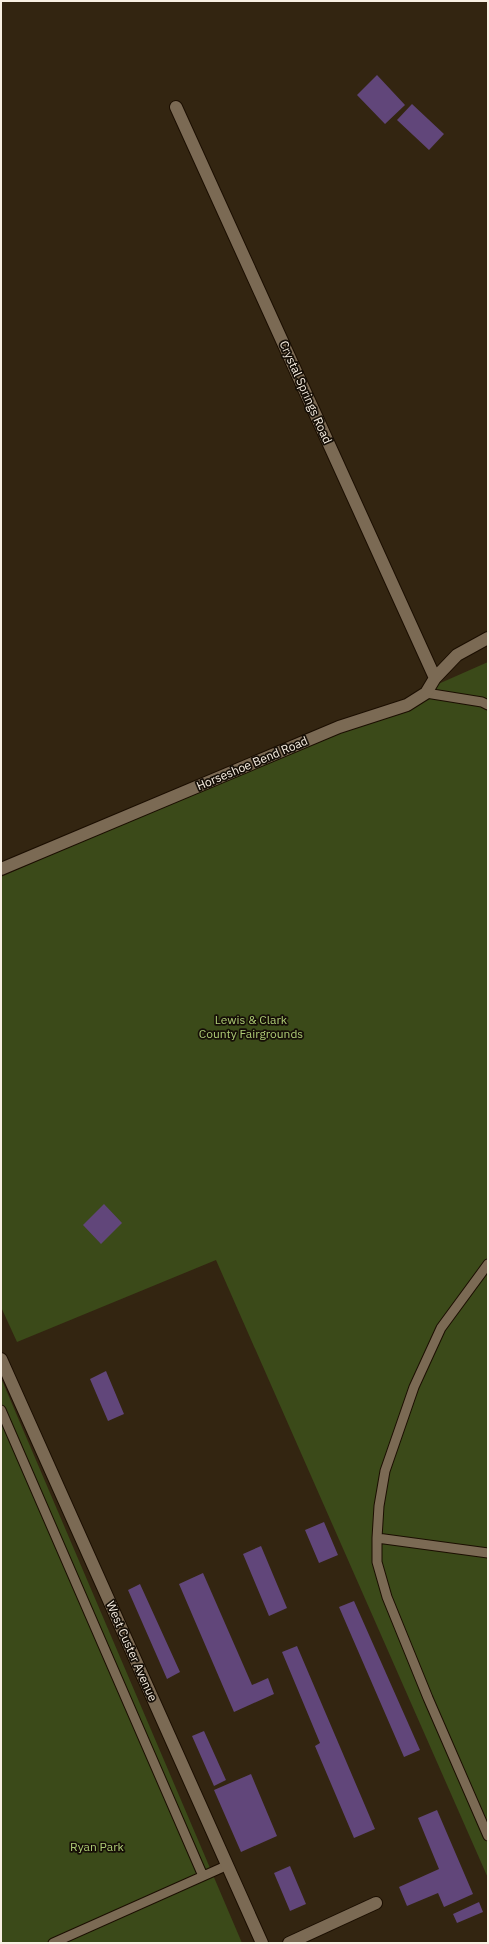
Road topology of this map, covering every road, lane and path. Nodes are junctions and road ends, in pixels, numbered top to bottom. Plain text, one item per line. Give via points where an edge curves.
1 (176, 107) dead end
2 (488, 638) edge
3 (435, 678) junction
4 (426, 693) junction
5 (488, 706) edge
6 (1, 869) edge
7 (488, 1264) edge
8 (1, 1359) edge
9 (1, 1410) edge
10 (377, 1538) junction
11 (488, 1553) edge
12 (488, 1836) edge
13 (228, 1865) junction
14 (203, 1876) junction
15 (376, 1903) dead end
16 (53, 1943) edge
17 (262, 1943) edge
18 (289, 1943) edge

1 - 3 street, Crystal Springs Road
2 - 3 street, Horseshoe Bend Road via 457,655
3 - 4 street, Horseshoe Bend Road
4 - 5 lane via 482,702
4 - 6 street, Horseshoe Bend Road via 407,705 339,727
7 - 10 lane via 441,1328 414,1387 385,1471 378,1506
8 - 13 street, West Custer Avenue
9 - 14 lane
10 - 11 lane
10 - 12 lane via 377,1562 387,1597
13 - 14 lane
13 - 17 street, West Custer Avenue
14 - 16 lane
15 - 18 street

